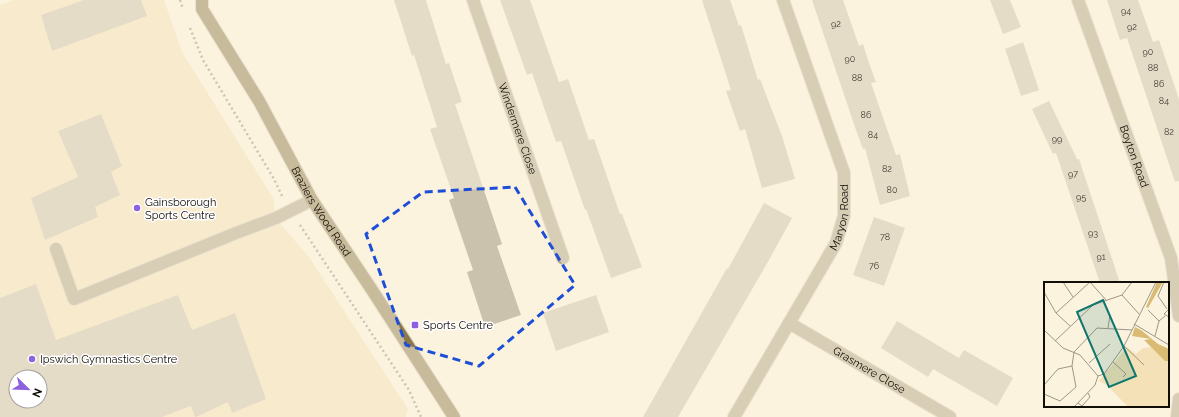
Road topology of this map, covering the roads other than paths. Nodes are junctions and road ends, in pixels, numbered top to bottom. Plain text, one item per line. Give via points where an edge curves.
1 (202, 0) edge
2 (473, 0) edge
3 (783, 0) edge
4 (1078, 0) edge
5 (312, 200) junction
6 (56, 249) dead end
7 (563, 258) dead end
8 (1179, 316) edge
9 (789, 323) junction
10 (1179, 399) edge
11 (454, 417) edge
12 (734, 417) edge
13 (950, 417) edge
14 (1177, 417) edge

1 - 5 street, Braziers Wood Road via 202,9 259,101
2 - 7 street, Windermere Close
3 - 9 street, Maryon Road via 844,173 844,216 836,243
4 - 8 street, Boyton Road via 1171,258
5 - 6 street via 276,218 74,299
5 - 11 street, Braziers Wood Road
9 - 12 street, Maryon Road
9 - 13 street, Grasmere Close
10 - 14 street

